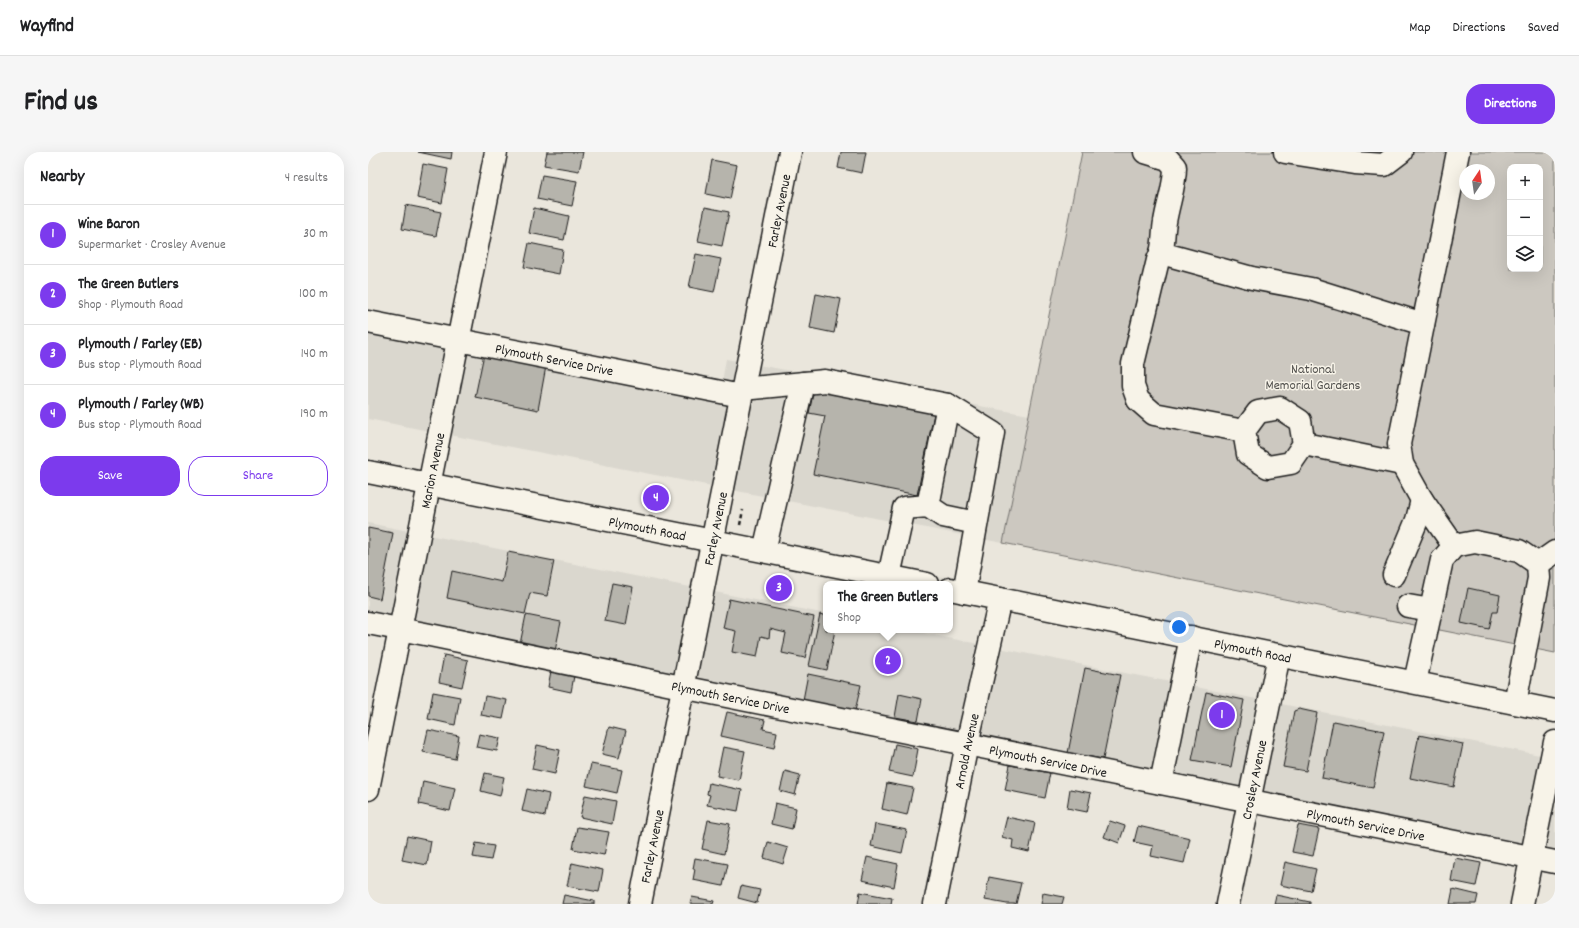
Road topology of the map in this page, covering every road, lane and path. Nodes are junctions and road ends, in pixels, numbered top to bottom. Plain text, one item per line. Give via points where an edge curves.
1 (496, 152) edge
2 (790, 152) edge
3 (1145, 152) edge
4 (1285, 152) edge
5 (1401, 152) edge
6 (1458, 152) edge
7 (1161, 253) junction
8 (368, 322) edge
9 (1423, 324) junction
10 (458, 340) junction
11 (803, 383) junction
12 (742, 393) junction
13 (948, 405) junction
14 (1244, 431) junction
15 (1304, 444) junction
16 (1402, 464) junction
17 (368, 472) edge
18 (429, 484) junction
19 (1422, 500) junction
20 (928, 506) junction
21 (976, 523) junction
22 (712, 541) junction
23 (1454, 546) junction
24 (764, 551) junction
25 (1547, 558) edge
26 (1394, 575) dead end
27 (889, 576) junction
28 (913, 581) edge
29 (957, 590) edge
30 (1000, 599) junction
31 (1408, 606) dead end
32 (1430, 610) junction
33 (368, 623) edge
34 (400, 630) junction
35 (1191, 637) junction
36 (1279, 655) junction
37 (1415, 682) junction
38 (684, 687) junction
39 (1515, 703) junction
40 (1555, 711) edge
41 (1555, 742) edge
42 (967, 744) junction
43 (1160, 783) junction
44 (368, 790) edge
45 (1249, 801) junction
46 (1531, 857) junction
47 (1555, 862) edge
48 (640, 904) edge
49 (935, 904) edge
50 (1228, 904) edge
51 (1522, 904) edge

1 - 10 street, Marion Avenue
2 - 12 street, Farley Avenue
3 - 7 street via 1168,159 1175,166
4 - 5 street via 1384,165
6 - 9 street
7 - 9 street via 1252,278 1311,289
7 - 14 street via 1133,364 1132,386 1138,400 1154,414
8 - 10 street, Plymouth Service Drive
9 - 16 street via 1399,444
10 - 12 street, Plymouth Service Drive
10 - 18 street, Marion Avenue
11 - 12 street, Plymouth Service Drive
11 - 13 street, Plymouth Service Drive via 825,381
11 - 24 street
12 - 22 street, Farley Avenue
13 - 20 street
13 - 21 street via 993,433
14 - 15 street via 1258,412 1280,408 1300,421
14 - 15 street via 1248,454 1268,467 1291,463
15 - 16 street
16 - 19 street
17 - 18 street, Plymouth Road
18 - 22 street, Plymouth Road
18 - 34 street, Marion Avenue
19 - 23 street
19 - 26 street
20 - 21 street via 943,516
20 - 27 street via 904,508
21 - 29 street
22 - 24 street, Plymouth Road
22 - 38 street, Farley Avenue
23 - 25 street via 1475,542
23 - 32 street via 1442,560
24 - 27 street, Plymouth Road
25 - 39 street via 1539,578
27 - 28 street, Plymouth Road
29 - 30 street, Plymouth Road
30 - 35 street, Plymouth Road
30 - 42 street, Arnold Avenue
31 - 32 street
32 - 37 street
33 - 34 street, Plymouth Service Drive
34 - 38 street, Plymouth Service Drive
34 - 44 street, Marion Avenue
35 - 36 street, Plymouth Road
35 - 43 street
36 - 37 street, Plymouth Road
36 - 45 street, Crosley Avenue
37 - 39 street, Plymouth Road
38 - 42 street, Plymouth Service Drive
38 - 48 street, Farley Avenue
39 - 40 street, Plymouth Road
41 - 46 street
42 - 43 street, Plymouth Service Drive
42 - 49 street, Arnold Avenue
43 - 45 street, Plymouth Service Drive
45 - 46 street, Plymouth Service Drive
45 - 50 street, Crosley Avenue
46 - 47 street, Plymouth Service Drive
46 - 51 street

